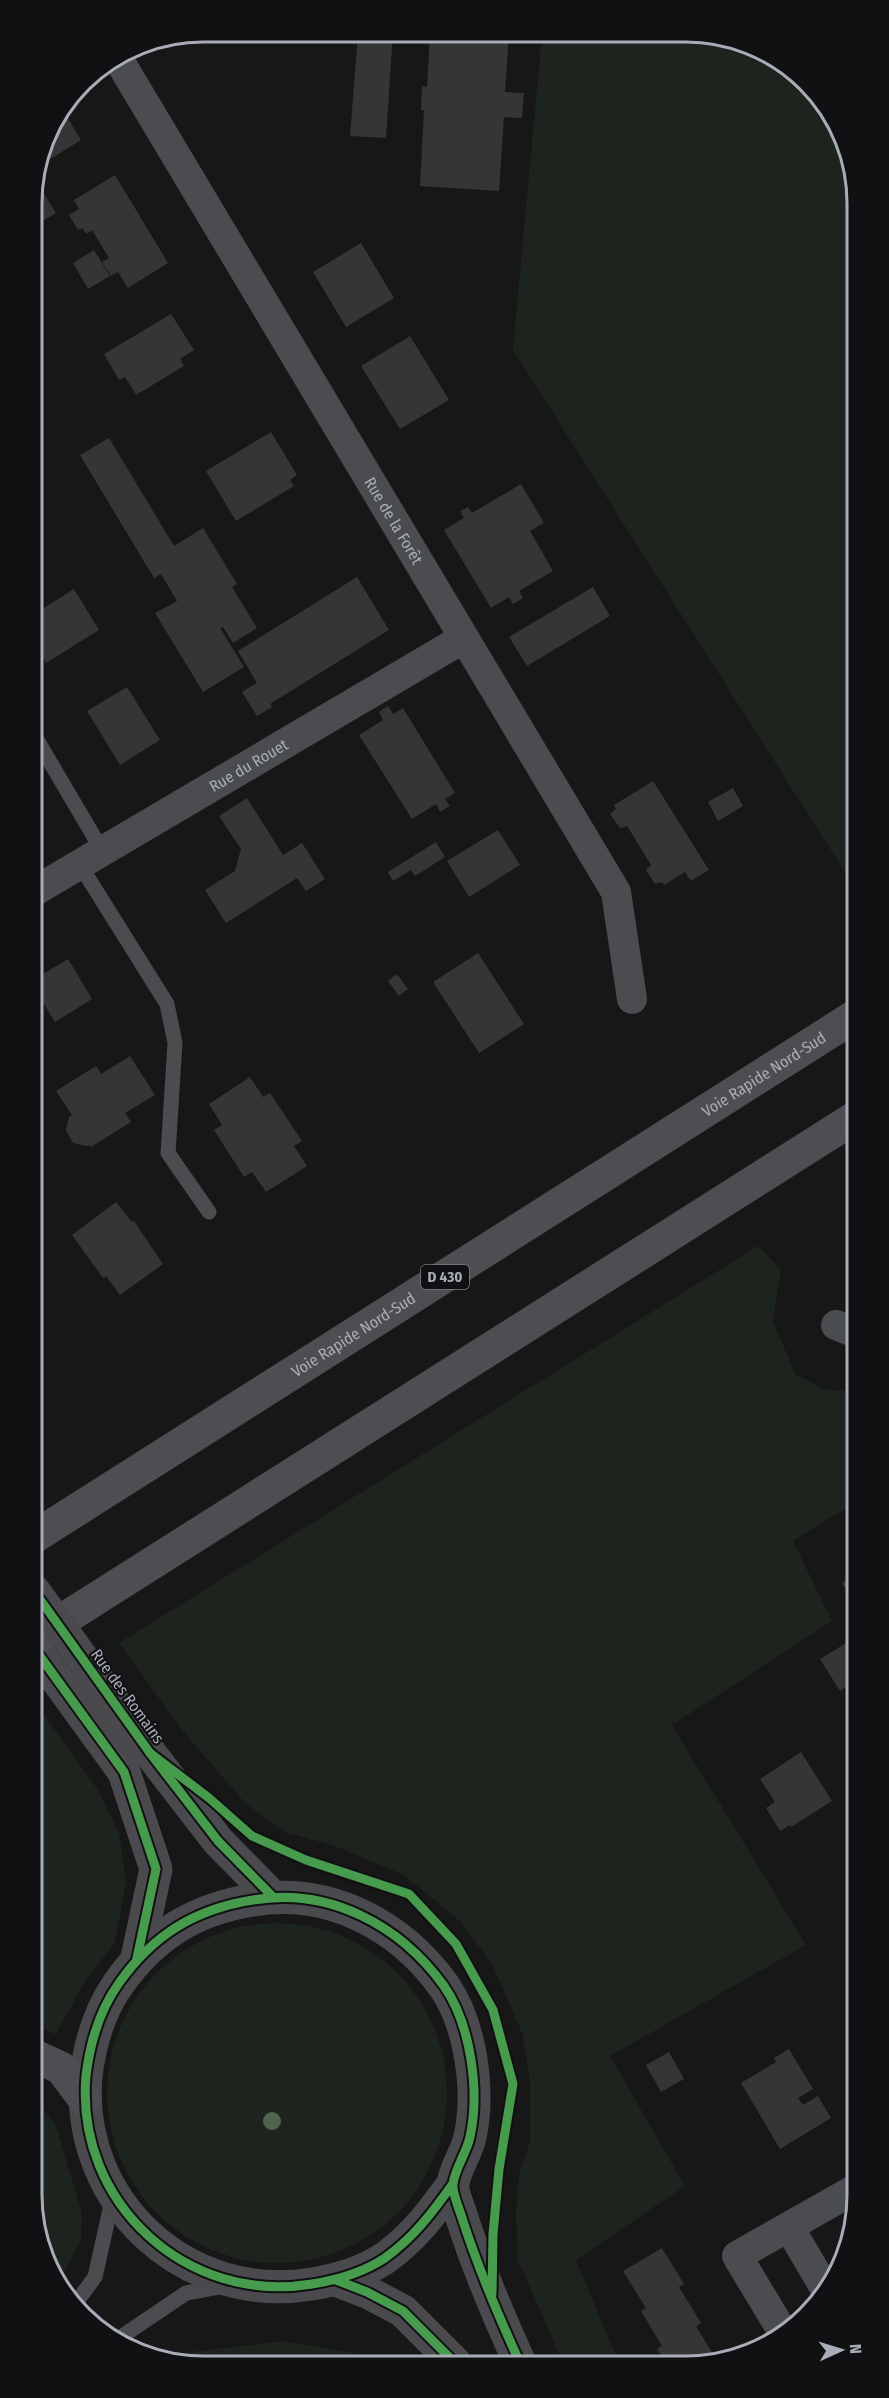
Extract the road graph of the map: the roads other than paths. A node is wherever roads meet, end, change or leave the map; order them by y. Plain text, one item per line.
1 (121, 64) edge
2 (464, 638) junction
3 (42, 753) edge
4 (91, 859) junction
5 (42, 887) edge
6 (632, 999) dead end
7 (847, 1021) edge
8 (847, 1123) edge
9 (209, 1212) dead end
10 (42, 1532) edge
11 (42, 1602) edge
12 (42, 1633) edge
13 (42, 1659) edge
14 (273, 1897) junction
15 (137, 1958) junction
16 (42, 2059) edge
17 (84, 2099) junction
18 (452, 2185) junction
19 (847, 2194) edge
20 (113, 2196) junction
21 (789, 2227) junction
22 (336, 2280) junction
23 (821, 2282) edge
24 (235, 2283) junction
25 (79, 2298) edge
26 (779, 2326) edge
27 (125, 2335) edge
28 (448, 2356) edge
29 (517, 2356) edge

1 - 2 street, Rue de la Forêt
2 - 4 street, Rue du Rouet
2 - 6 street, Rue de la Forêt
3 - 4 lane
4 - 5 street, Rue du Rouet
4 - 9 lane
7 - 10 highway, Voie Rapide Nord-Sud / D 430
8 - 12 highway
11 - 14 main road, Rue des Romains, bridge
13 - 15 main road
14 - 15 main road
14 - 18 main road
15 - 17 main road
16 - 17 highway
17 - 20 main road
18 - 22 main road
18 - 29 main road
19 - 21 street
20 - 24 main road
20 - 25 lane
21 - 23 street
21 - 26 street
22 - 24 main road
22 - 28 main road
24 - 27 lane

